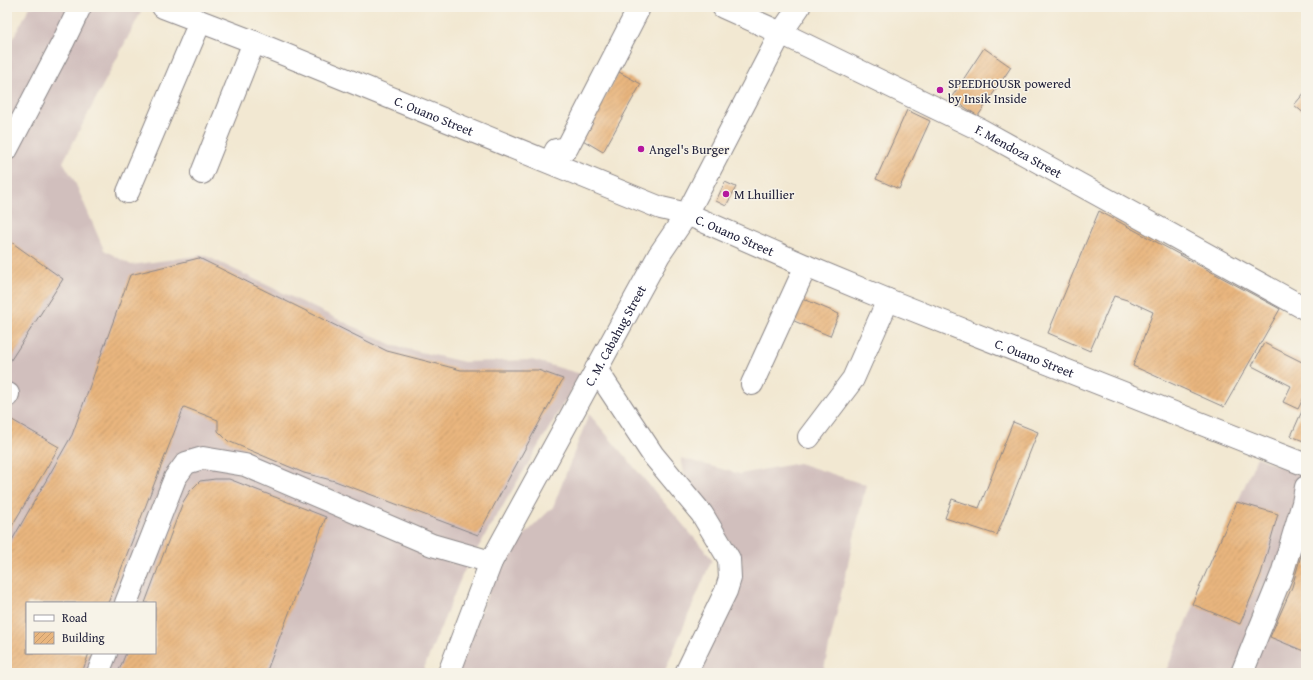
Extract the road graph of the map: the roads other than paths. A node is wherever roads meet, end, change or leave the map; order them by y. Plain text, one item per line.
1 (80, 7) edge
2 (163, 7) edge
3 (723, 7) edge
4 (799, 7) edge
5 (638, 10) dead end
6 (200, 22) junction
7 (781, 33) junction
8 (254, 42) junction
9 (7, 149) edge
10 (561, 160) junction
11 (202, 173) dead end
12 (128, 192) dead end
13 (687, 214) junction
14 (806, 266) junction
15 (888, 300) junction
16 (1306, 309) edge
17 (596, 369) junction
18 (752, 384) dead end
19 (809, 437) dead end
20 (1306, 465) edge
21 (1306, 487) edge
22 (491, 562) junction
23 (126, 602) edge
24 (106, 654) edge
25 (98, 673) edge
26 (449, 673) edge
27 (686, 673) edge
28 (1242, 673) edge

1 - 9 street
2 - 6 street, C. Ouano Street
3 - 7 street, F. Mendoza Street
4 - 7 street, C. M. Cabahug Street
5 - 10 street
6 - 8 street, C. Ouano Street
6 - 12 street
7 - 13 street, C. M. Cabahug Street
7 - 16 street, F. Mendoza Street
8 - 10 street, C. Ouano Street
8 - 11 street
10 - 13 street, C. Ouano Street
13 - 14 street, C. Ouano Street
13 - 17 street, C. M. Cabahug Street
14 - 15 street, C. Ouano Street
14 - 18 street
15 - 19 street
15 - 20 street, C. Ouano Street
17 - 22 street, C. M. Cabahug Street
17 - 27 street
21 - 28 street
22 - 23 street
22 - 26 street, C. M. Cabahug Street
24 - 25 street

